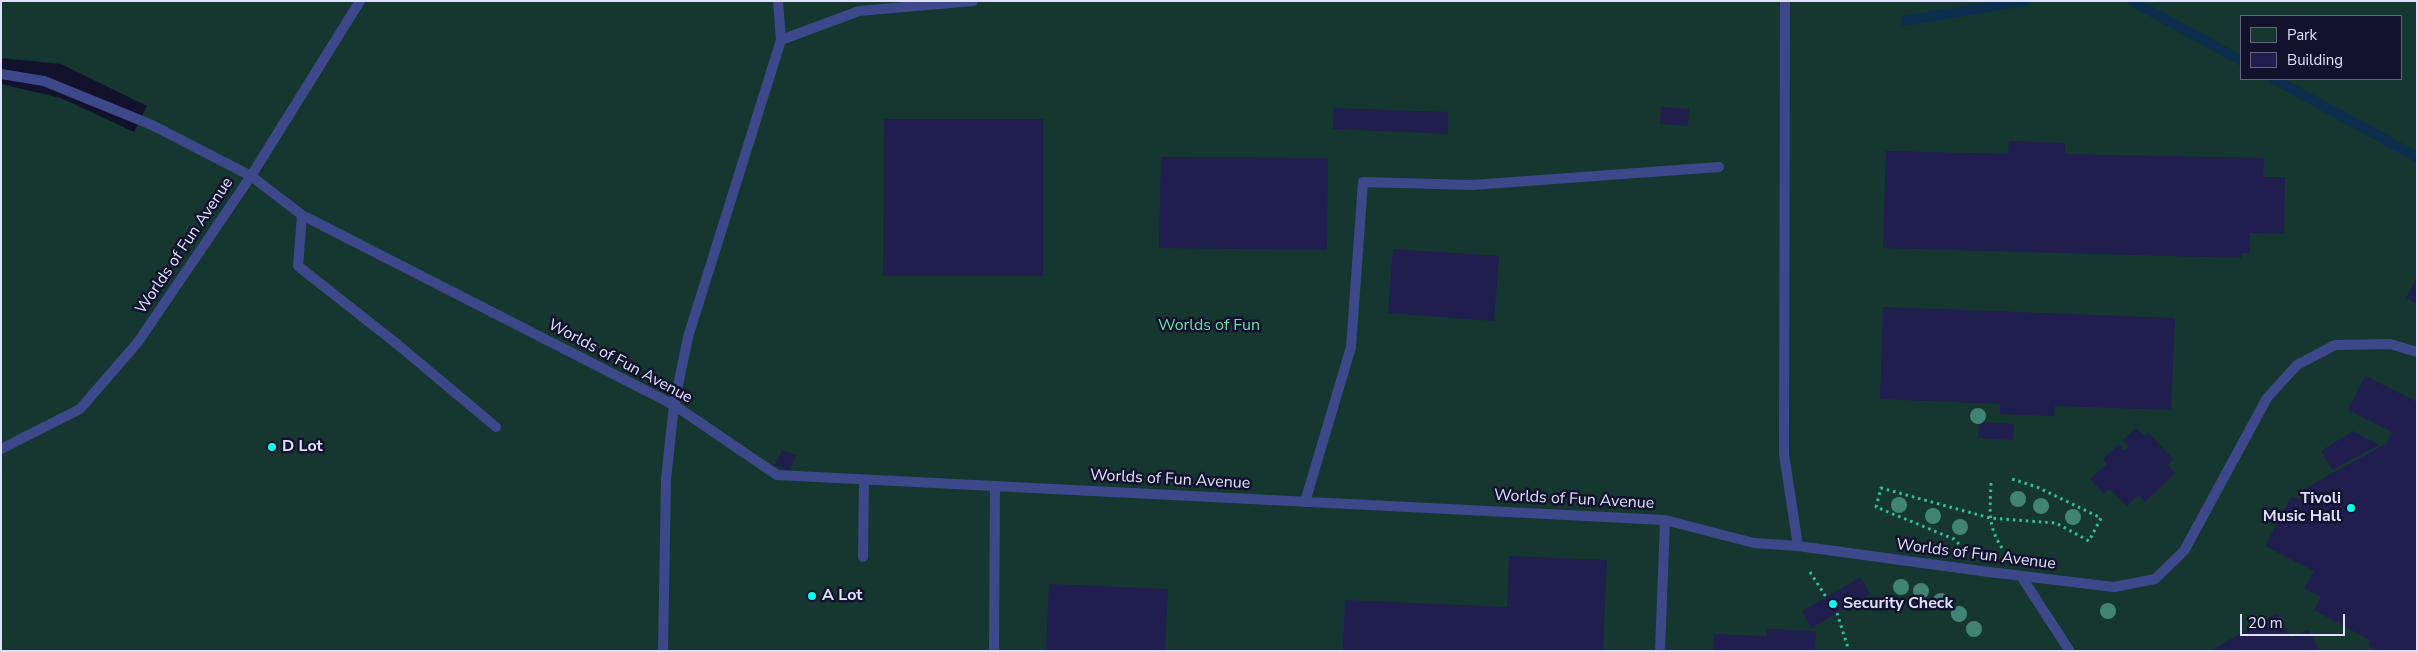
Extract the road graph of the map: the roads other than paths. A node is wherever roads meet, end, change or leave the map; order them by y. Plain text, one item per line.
1 (360, 1) edge
2 (778, 1) edge
3 (973, 1) edge
4 (1785, 1) edge
5 (781, 40) junction
6 (1, 74) edge
7 (1719, 167) dead end
8 (251, 176) junction
9 (302, 215) junction
10 (2417, 352) edge
11 (674, 405) junction
12 (496, 427) dead end
13 (1, 449) edge
14 (864, 480) junction
15 (995, 486) junction
16 (1305, 502) junction
17 (1665, 520) junction
18 (1798, 546) junction
19 (863, 557) dead end
20 (2021, 576) junction
21 (2069, 650) edge
22 (663, 651) edge
23 (994, 651) edge
24 (1660, 651) edge

1 - 8 street
2 - 5 street
3 - 5 street
4 - 18 street
5 - 11 street
6 - 8 street
7 - 16 street
8 - 9 street, Worlds of Fun Avenue
8 - 13 street, Worlds of Fun Avenue
9 - 11 street, Worlds of Fun Avenue
9 - 12 street
10 - 20 street, Worlds of Fun Avenue
11 - 14 street, Worlds of Fun Avenue
11 - 22 street
14 - 15 street, Worlds of Fun Avenue
14 - 19 street
15 - 16 street, Worlds of Fun Avenue
15 - 23 street
16 - 17 street, Worlds of Fun Avenue
17 - 18 street, Worlds of Fun Avenue
17 - 24 street
18 - 20 street, Worlds of Fun Avenue
20 - 21 street

